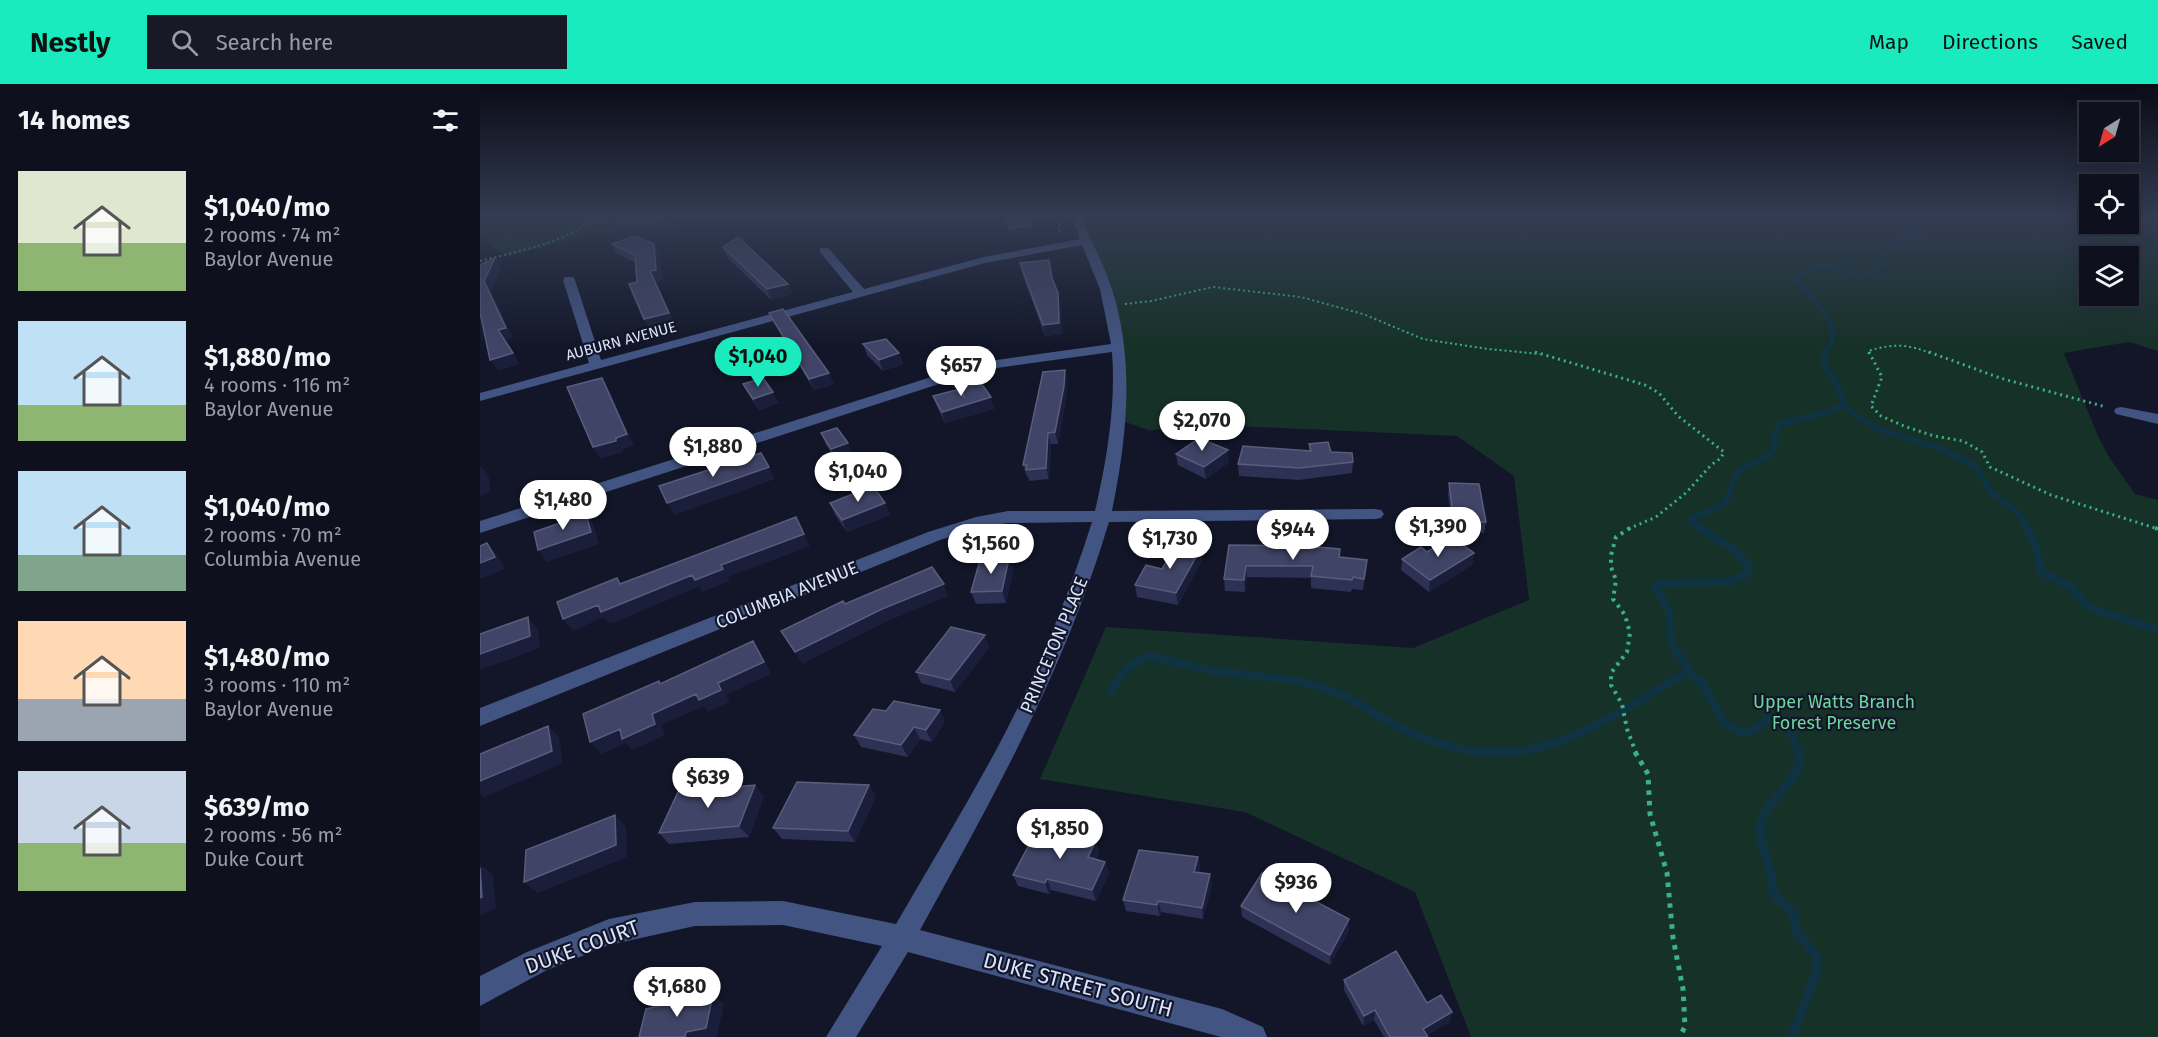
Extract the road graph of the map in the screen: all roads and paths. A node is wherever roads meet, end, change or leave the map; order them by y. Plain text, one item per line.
1 (832, 259) edge
2 (987, 259) edge
3 (1094, 259) edge
4 (569, 280) dead end
5 (861, 293) junction
6 (1119, 304) dead end
7 (1118, 348) junction
8 (596, 365) junction
9 (480, 397) edge
10 (2121, 411) joint
11 (2158, 419) edge
12 (1102, 514) junction
13 (1376, 514) dead end
14 (480, 527) edge
15 (2158, 529) edge
16 (480, 717) edge
17 (902, 938) junction
18 (480, 992) edge
19 (840, 1037) edge
20 (1253, 1037) edge
21 (1679, 1037) edge

1 - 5 street
2 - 5 street, AUBURN AVENUE
3 - 7 street, PRINCETON PLACE
4 - 8 street
5 - 8 street, AUBURN AVENUE
6 - 21 path
7 - 12 street, PRINCETON PLACE
7 - 14 street
8 - 9 street, AUBURN AVENUE
10 - 11 street
10 - 15 path
12 - 13 street, COLUMBIA AVENUE
12 - 16 street, COLUMBIA AVENUE
12 - 17 street, PRINCETON PLACE
17 - 18 street, DUKE COURT
17 - 19 street, PRINCETON PLACE
17 - 20 street, DUKE STREET SOUTH

